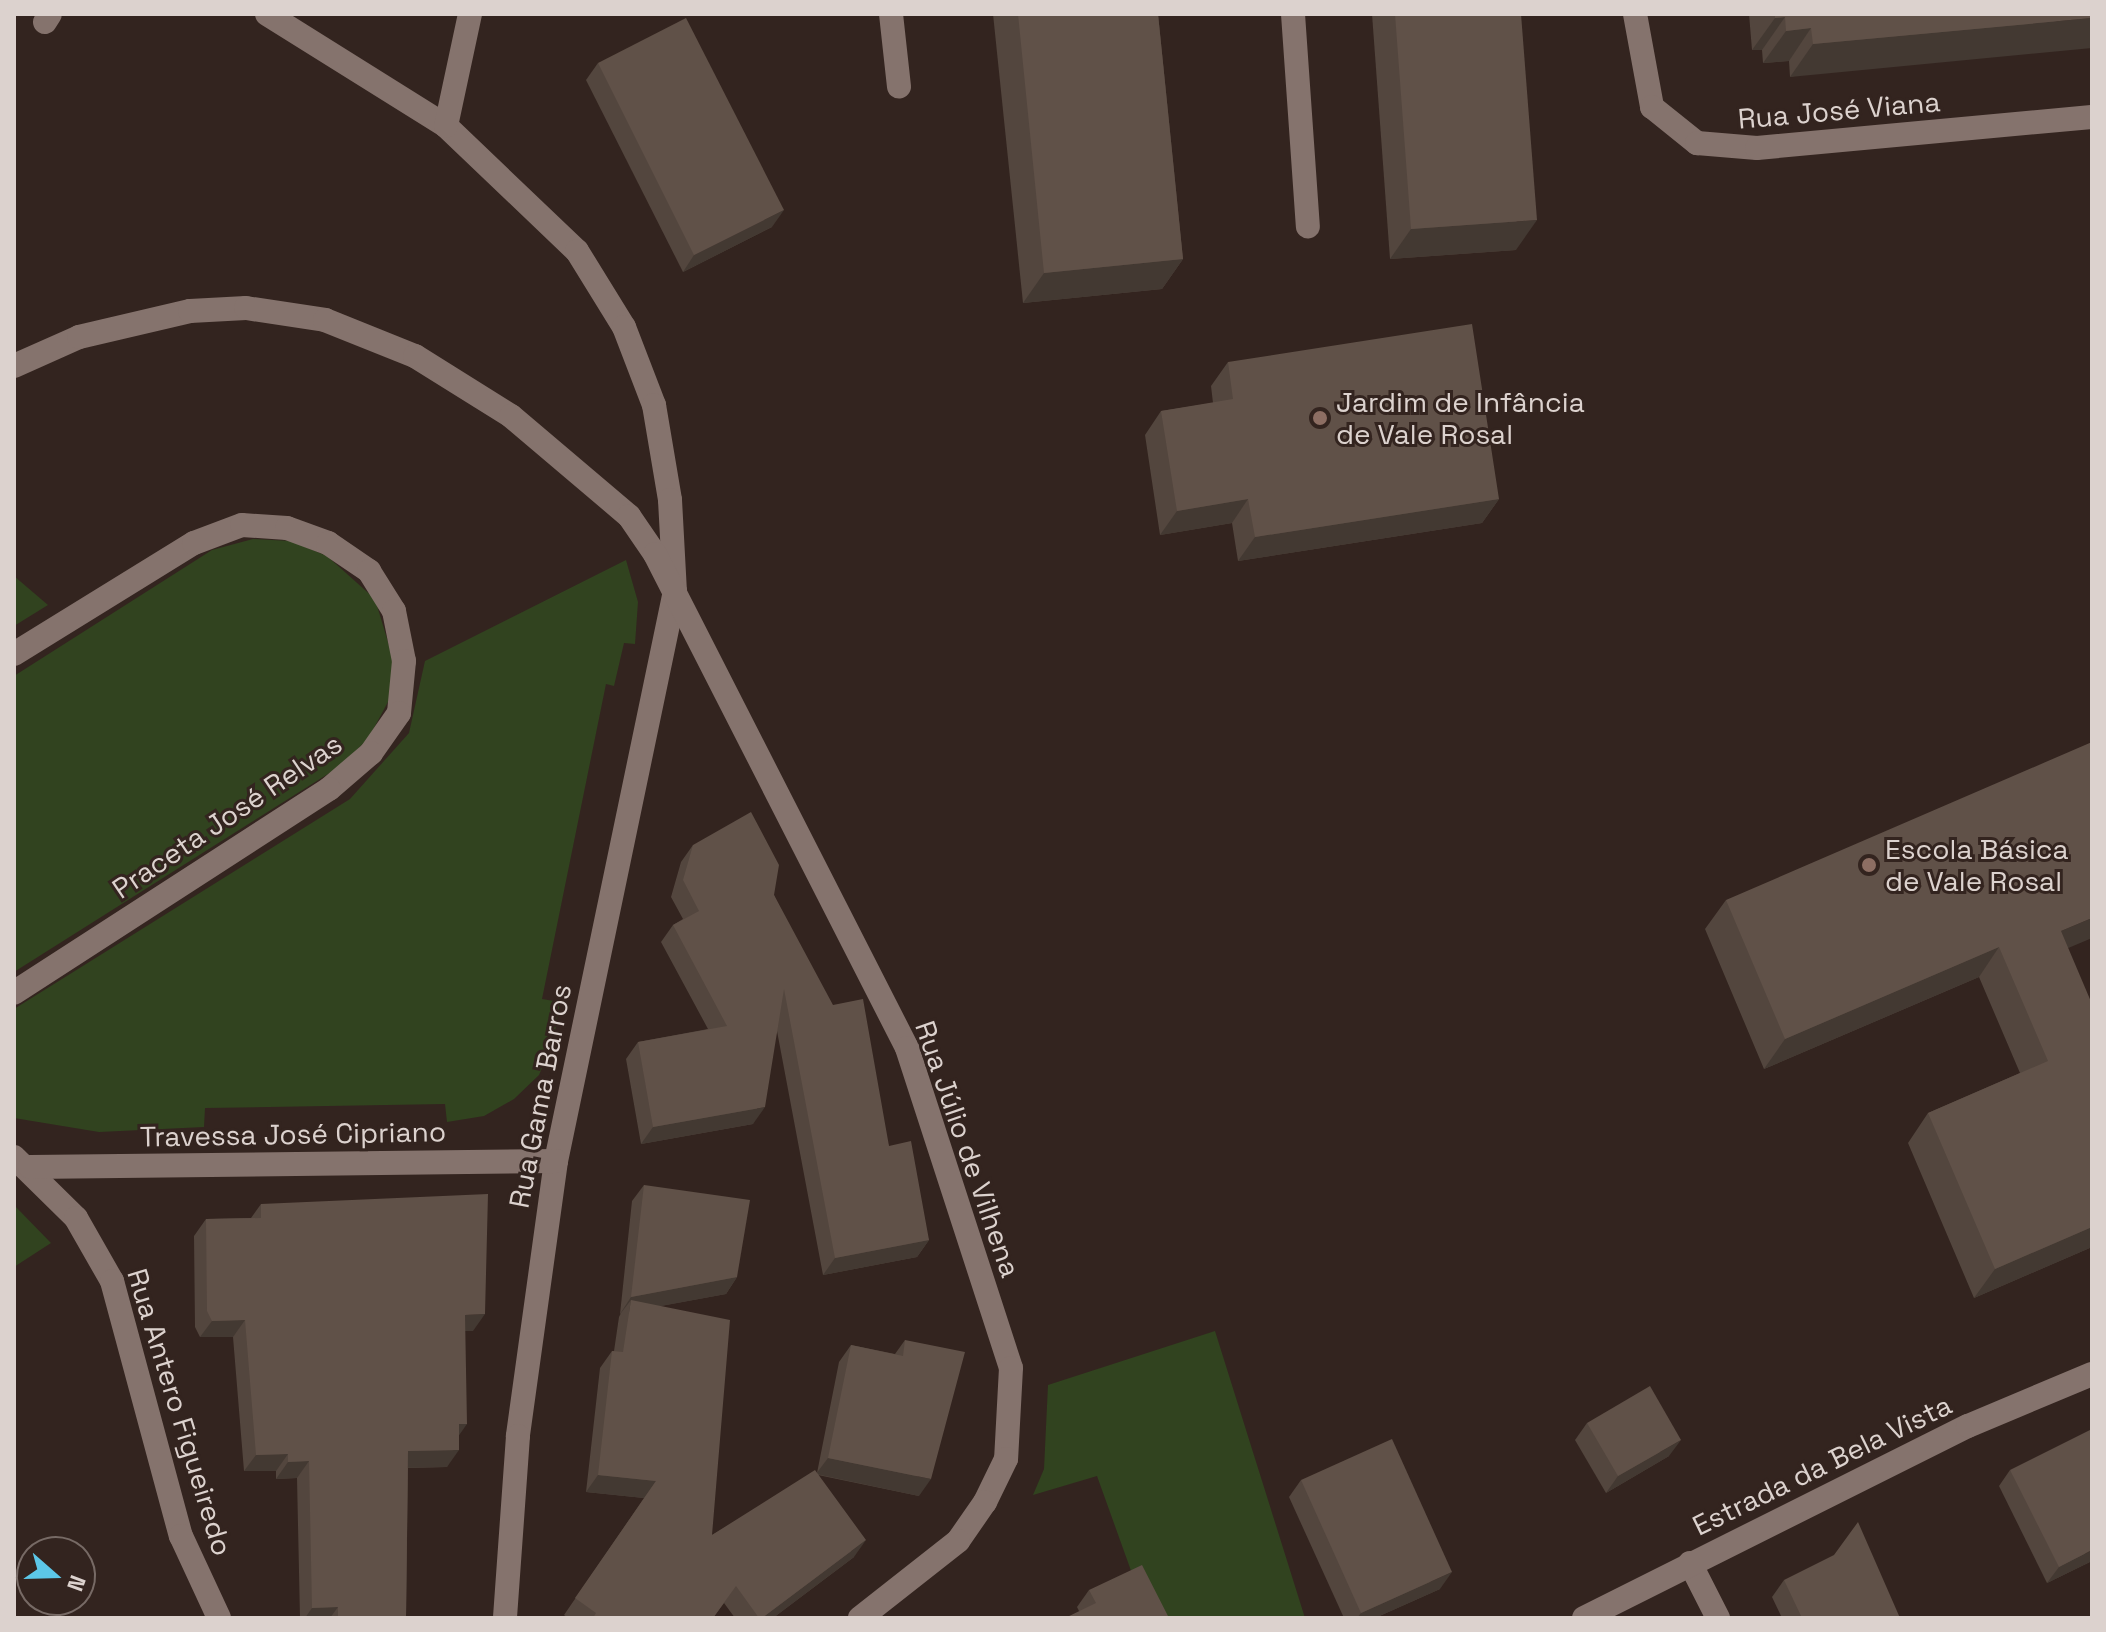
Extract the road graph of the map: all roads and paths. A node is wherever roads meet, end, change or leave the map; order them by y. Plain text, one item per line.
1 (267, 14) edge
2 (470, 14) edge
3 (891, 14) edge
4 (1293, 14) edge
5 (1635, 14) edge
6 (899, 87) dead end
7 (2092, 117) edge
8 (446, 126) junction
9 (1308, 226) dead end
10 (14, 366) edge
11 (675, 591) junction
12 (14, 654) edge
13 (14, 993) edge
14 (556, 1161) junction
15 (22, 1162) edge
16 (2092, 1374) edge
17 (1690, 1563) junction
18 (219, 1618) edge
19 (505, 1618) edge
20 (860, 1618) edge
21 (1584, 1618) edge
22 (1718, 1618) edge

1 - 8 street, Rua Gama Barros
2 - 8 street
3 - 6 street
4 - 9 street
5 - 7 street, Rua José Viana
8 - 11 street, Rua Gama Barros
10 - 11 street
11 - 14 street, Rua Gama Barros
11 - 20 street, Rua Júlio de Vilhena
12 - 13 street, Praceta José Relvas
14 - 15 street, Travessa José Cipriano
14 - 19 street, Rua Gama Barros
15 - 18 street, Rua Antero Figueiredo
16 - 17 street, Estrada da Bela Vista
17 - 21 street, Estrada da Bela Vista
17 - 22 street

